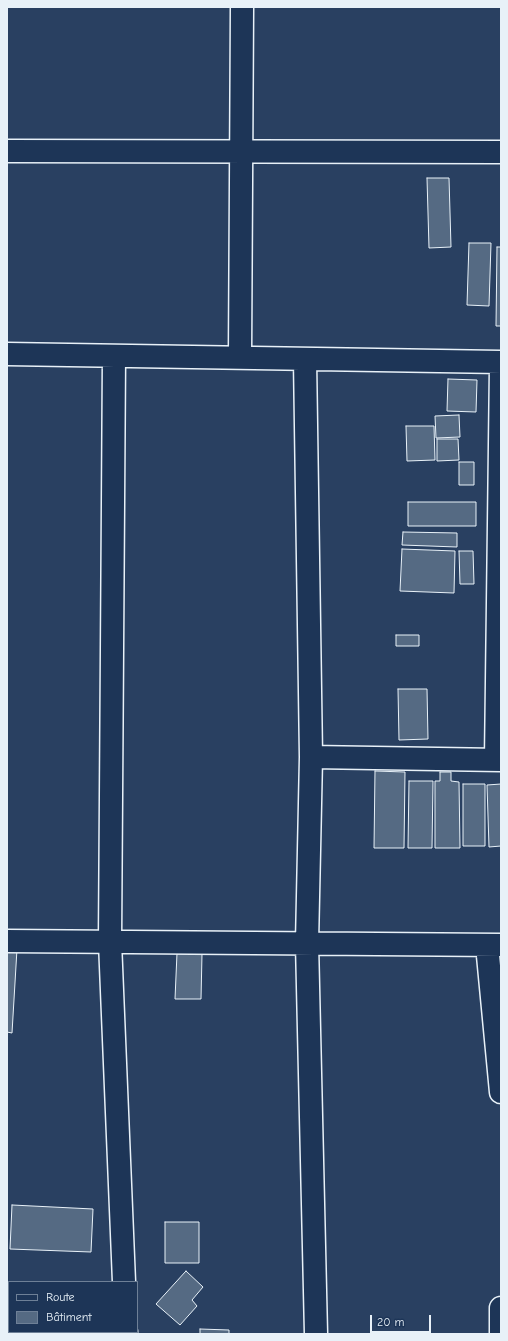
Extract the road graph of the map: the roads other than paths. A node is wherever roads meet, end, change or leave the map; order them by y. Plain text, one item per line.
1 (242, 7) edge
2 (7, 151) edge
3 (242, 151) junction
4 (501, 152) edge
5 (7, 354) edge
6 (114, 356) junction
7 (240, 357) junction
8 (305, 359) junction
9 (501, 362) edge
10 (501, 366) edge
11 (311, 757) junction
12 (498, 760) edge
13 (7, 941) edge
14 (110, 942) junction
15 (307, 943) junction
16 (494, 945) edge
17 (501, 1092) edge
18 (124, 1281) edge
19 (501, 1308) edge
20 (501, 1321) edge
21 (316, 1334) edge
22 (501, 1334) edge

1 - 3 street
2 - 3 street
3 - 4 street
3 - 7 street
5 - 6 street
6 - 7 street
6 - 14 street
7 - 8 street
8 - 9 street
8 - 11 street
10 - 12 street
11 - 12 street
11 - 15 street
13 - 14 street
14 - 15 street
14 - 18 street
15 - 16 street
15 - 21 street
16 - 17 street
19 - 20 street
20 - 22 street

